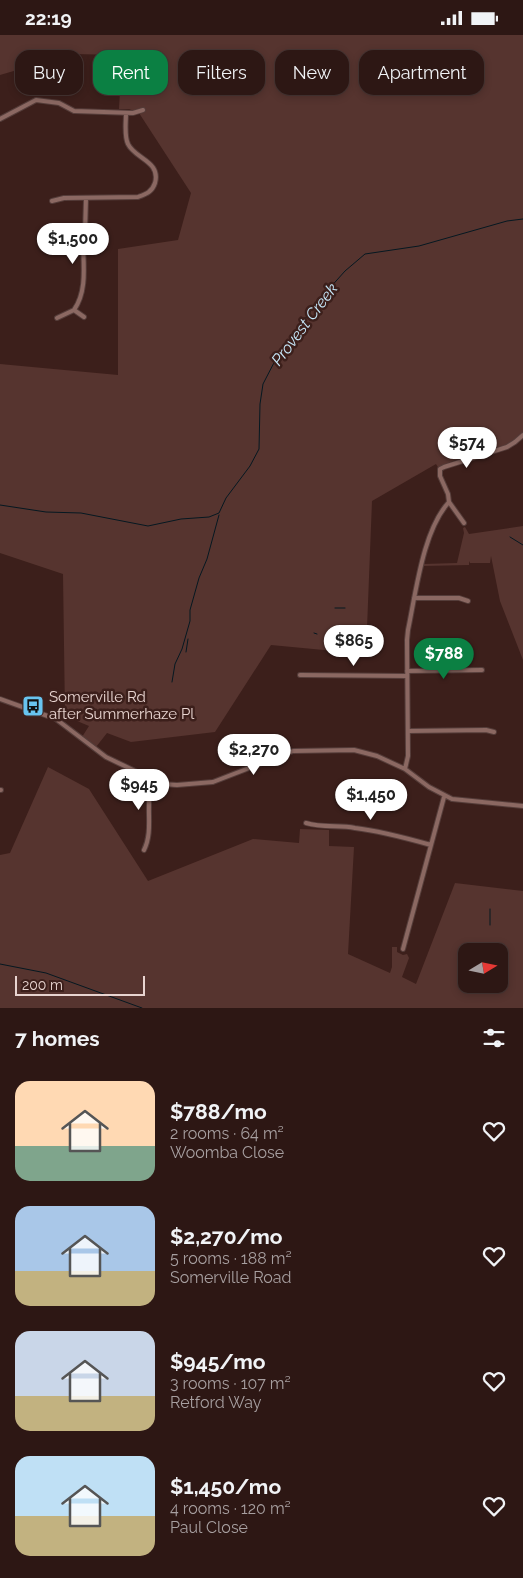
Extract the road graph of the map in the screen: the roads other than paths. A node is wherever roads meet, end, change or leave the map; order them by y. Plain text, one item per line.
1 (143, 110) dead end
2 (126, 113) junction
3 (0, 119) edge
4 (86, 198) junction
5 (52, 201) dead end
6 (58, 240) dead end
7 (83, 241) junction
8 (74, 309) junction
9 (84, 317) dead end
10 (57, 318) dead end
11 (523, 435) edge
12 (449, 502) junction
13 (464, 523) dead end
14 (414, 598) junction
15 (468, 601) dead end
16 (482, 670) dead end
17 (407, 671) junction
18 (300, 675) dead end
19 (407, 676) junction
20 (0, 699) edge
21 (408, 731) junction
22 (494, 732) dead end
23 (405, 769) junction
24 (154, 781) junction
25 (444, 797) junction
26 (523, 806) edge
27 (306, 823) dead end
28 (431, 845) junction
29 (144, 850) dead end
30 (403, 949) dead end

1 - 2 street
2 - 3 street
2 - 4 street
4 - 5 street
4 - 7 street
6 - 7 street
7 - 8 street
8 - 9 street
8 - 10 street
11 - 12 street
12 - 13 street
12 - 14 street
14 - 15 street
14 - 17 street
16 - 17 street
17 - 19 street
18 - 19 street
19 - 21 street
20 - 24 street
21 - 22 street
21 - 23 street
23 - 24 street
23 - 25 street
24 - 29 street
25 - 26 street
25 - 28 street
27 - 28 street
28 - 30 street

